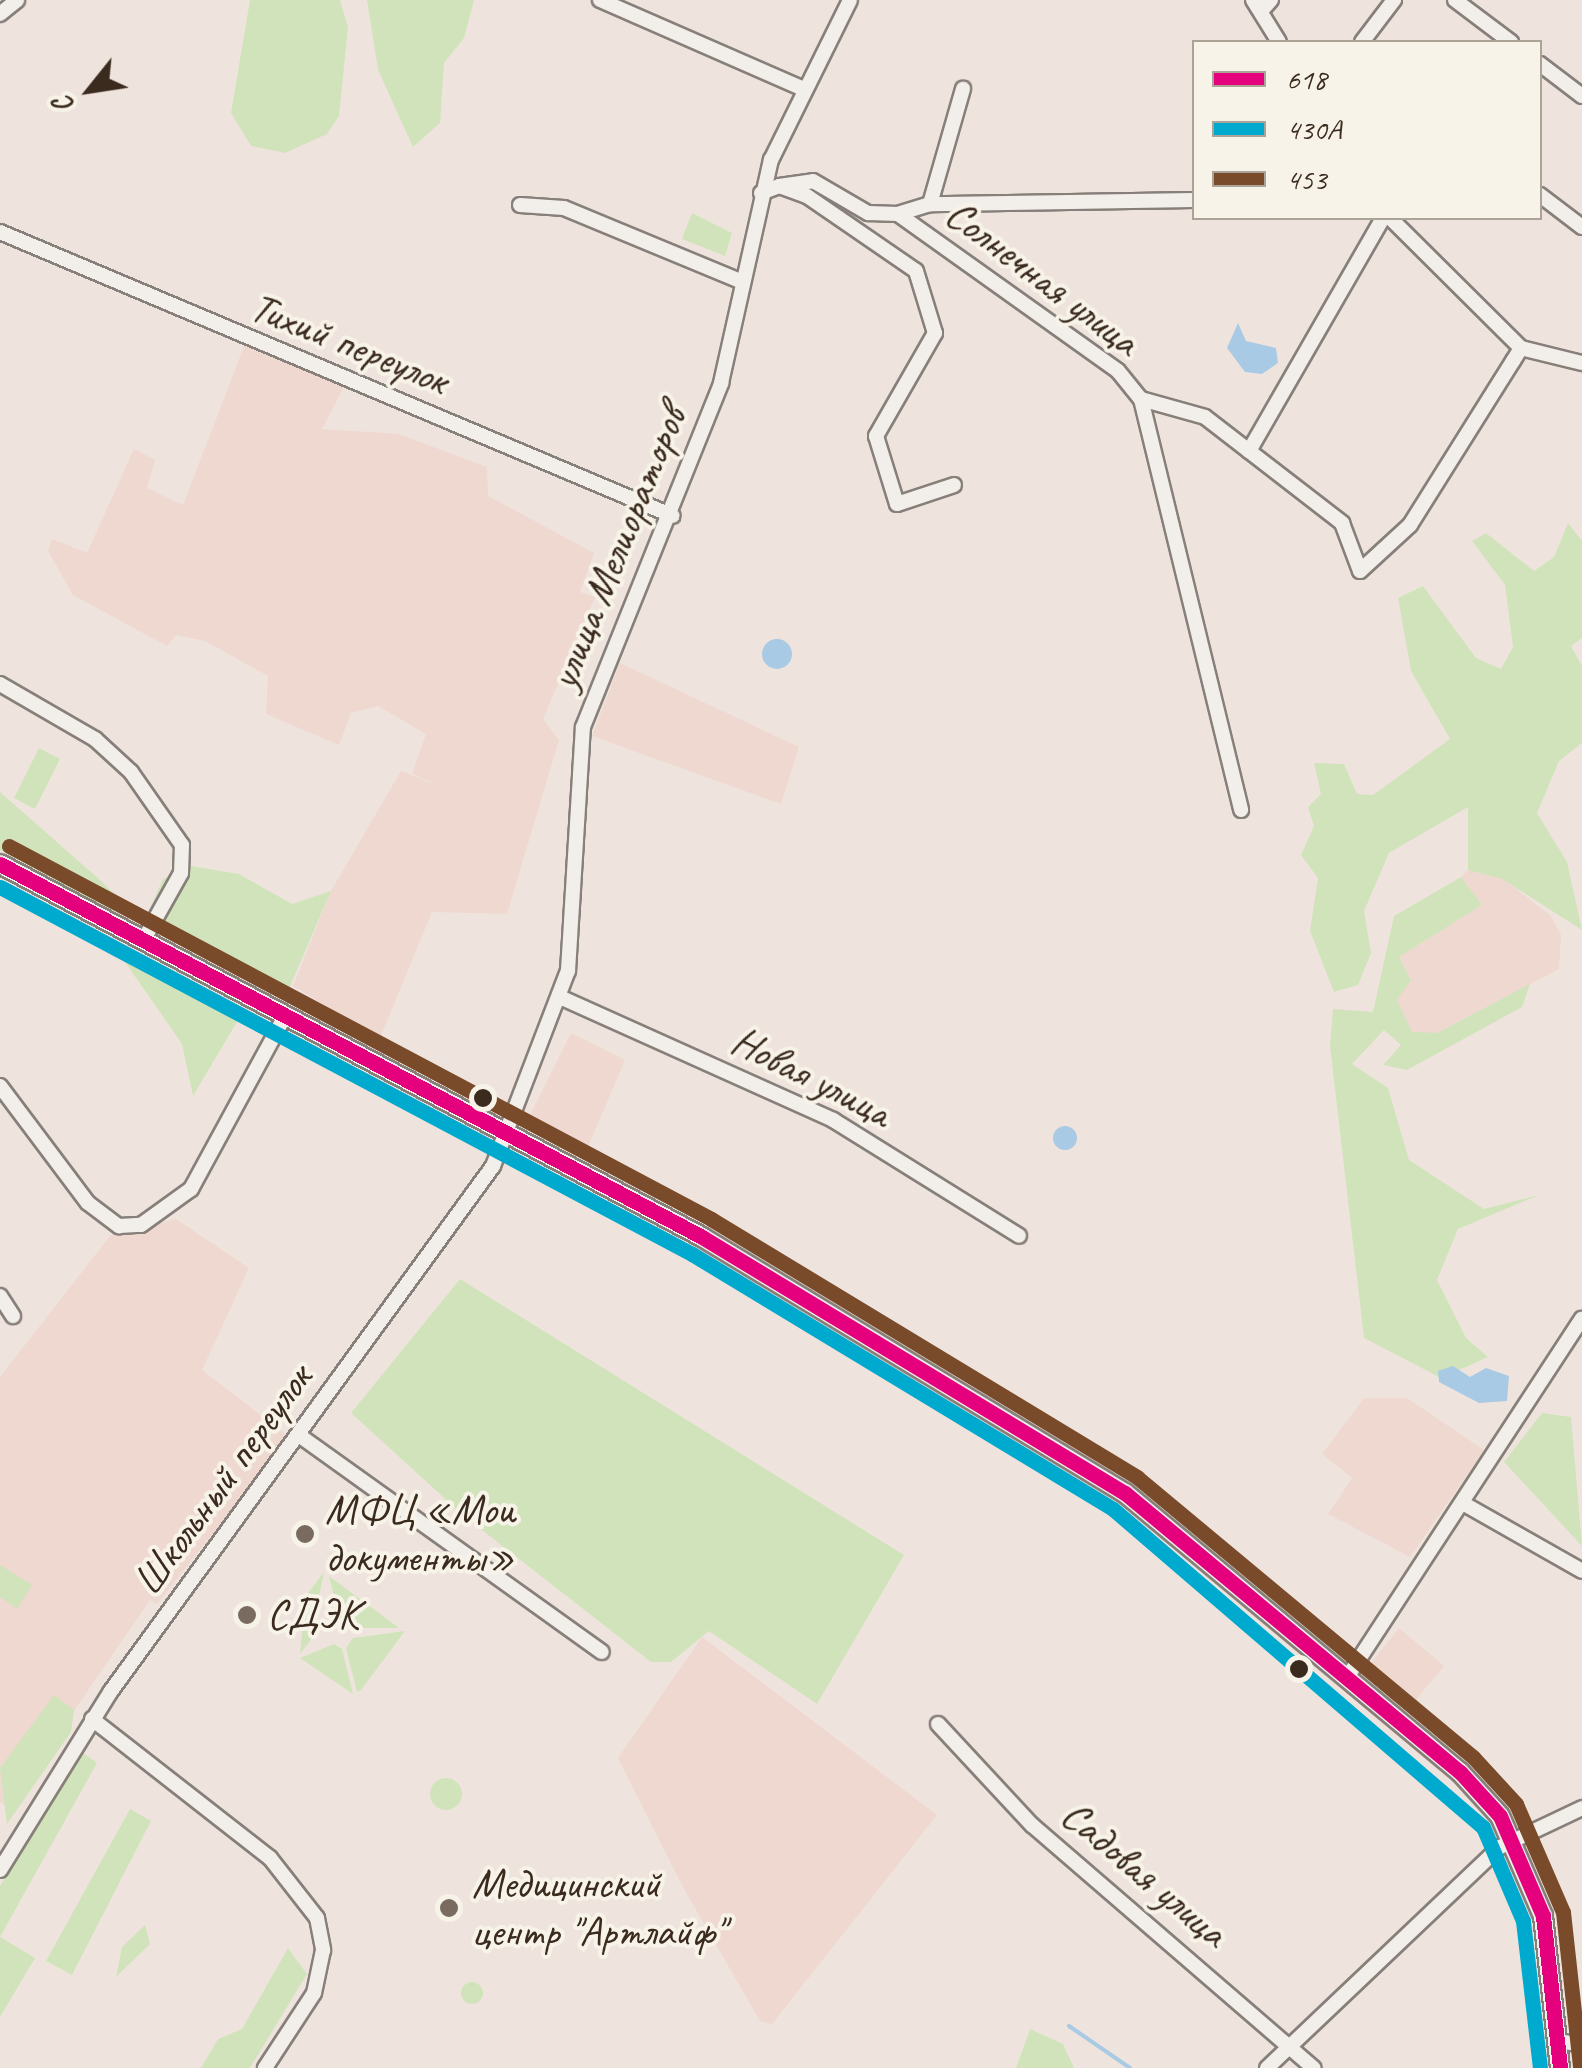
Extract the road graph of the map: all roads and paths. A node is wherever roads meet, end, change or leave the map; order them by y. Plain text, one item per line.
1 (17, 0) edge
2 (600, 0) edge
3 (850, 0) edge
4 (1394, 0) edge
5 (1455, 0) edge
6 (1262, 4) edge
7 (0, 14) edge
8 (1277, 40) edge
9 (1364, 40) edge
10 (1508, 40) edge
11 (1542, 66) edge
12 (801, 88) junction
13 (963, 90) dead end
14 (1582, 96) edge
15 (779, 186) junction
16 (761, 193) junction
17 (1542, 197) edge
18 (1192, 200) edge
19 (930, 204) junction
20 (520, 205) dead end
21 (898, 214) junction
22 (1386, 220) edge
23 (1389, 220) edge
24 (1582, 227) edge
25 (0, 232) edge
26 (743, 282) junction
27 (1521, 348) junction
28 (1582, 363) edge
29 (1140, 399) junction
30 (1249, 451) junction
31 (954, 485) dead end
32 (673, 516) junction
33 (0, 684) edge
34 (1241, 810) dead end
35 (0, 864) edge
36 (144, 941) junction
37 (562, 998) junction
38 (284, 1018) junction
39 (0, 1086) edge
40 (507, 1134) junction
41 (1019, 1236) dead end
42 (0, 1296) edge
43 (13, 1316) dead end
44 (1582, 1319) edge
45 (300, 1436) junction
46 (1466, 1504) junction
47 (1582, 1571) edge
48 (602, 1652) dead end
49 (1348, 1676) junction
50 (92, 1719) junction
51 (938, 1724) dead end
52 (1582, 1808) edge
53 (1514, 1842) junction
54 (0, 1870) edge
55 (1558, 2040) junction
56 (1289, 2044) junction
57 (1582, 2044) edge
58 (265, 2068) edge
59 (1267, 2068) edge
60 (1314, 2068) edge
61 (1560, 2068) edge

1 - 7 street
2 - 12 street
3 - 12 street, улица Мелиораторов
4 - 9 street
5 - 10 street
6 - 8 street
11 - 14 street
12 - 16 street, улица Мелиораторов
13 - 19 street
15 - 16 street
15 - 21 street
15 - 31 street
16 - 26 street, улица Мелиораторов
17 - 24 street
18 - 19 street, Солнечная улица
19 - 21 street, Солнечная улица
20 - 26 street
21 - 29 street, Солнечная улица
22 - 30 street
23 - 27 street
25 - 32 street, Тихий переулок
26 - 32 street, улица Мелиораторов
27 - 28 street
27 - 30 street
29 - 30 street
29 - 34 street
32 - 37 street, улица Мелиораторов
33 - 36 street
35 - 36 main road
36 - 38 main road
37 - 40 street, улица Мелиораторов
37 - 41 street, Новая улица
38 - 39 street
38 - 40 main road
40 - 45 street, Школьный переулок
40 - 49 main road
42 - 43 street
44 - 46 street
45 - 48 street
45 - 50 street, Школьный переулок
46 - 47 street
46 - 49 street
49 - 53 main road
50 - 54 street, Школьный переулок
50 - 58 street
51 - 56 street, Садовая улица
52 - 53 street
53 - 55 main road
53 - 56 street
55 - 57 street
55 - 61 main road
56 - 59 street
56 - 60 street, Садовая улица

